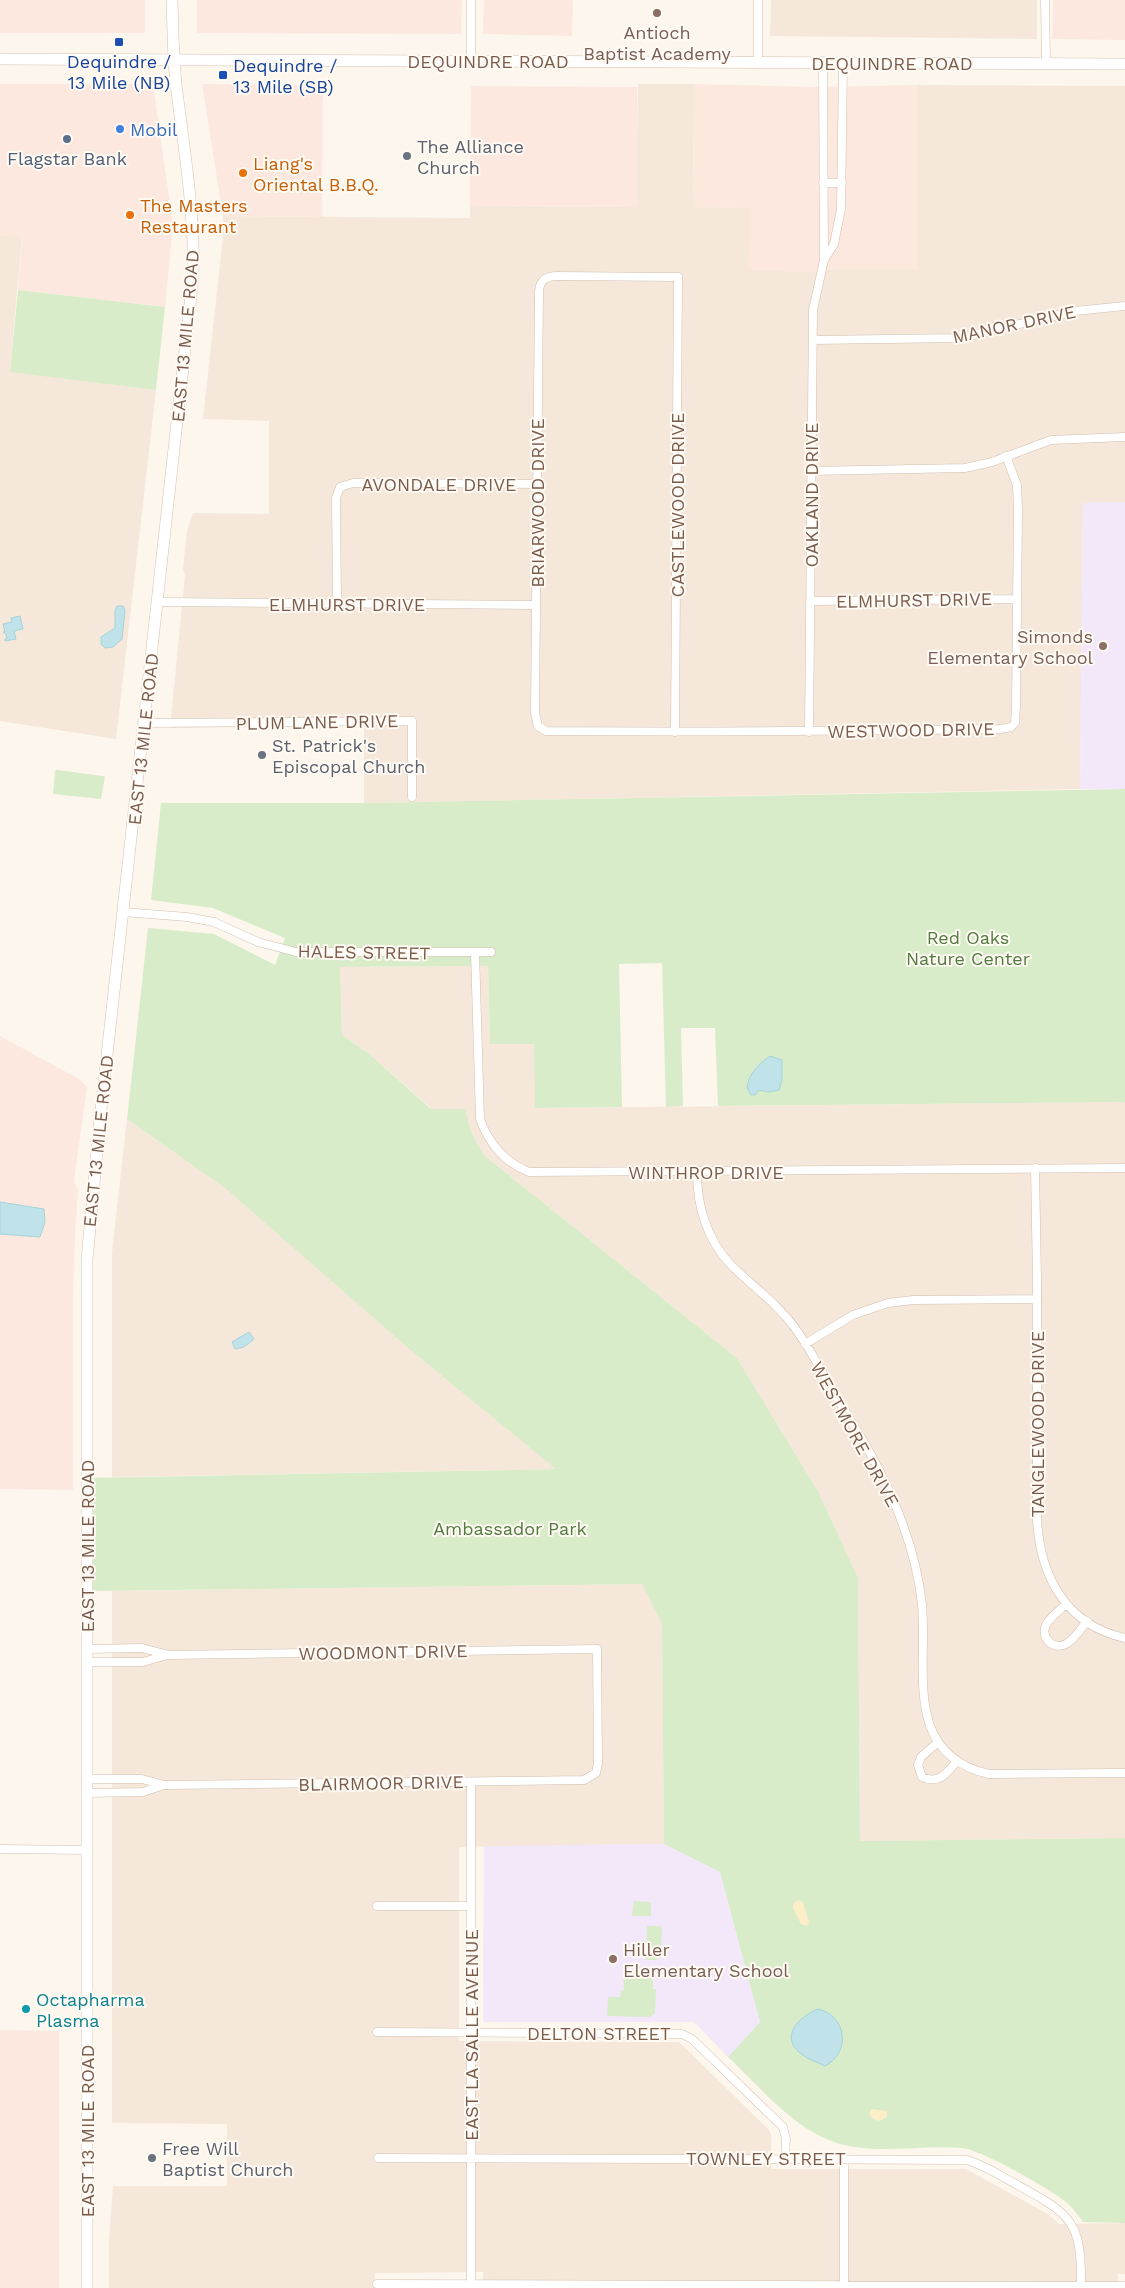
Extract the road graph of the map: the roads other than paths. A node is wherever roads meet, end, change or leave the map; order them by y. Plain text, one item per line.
1 (172, 0) edge
2 (471, 0) edge
3 (758, 0) edge
4 (1045, 0) edge
5 (0, 59) edge
6 (174, 60) junction
7 (471, 60) junction
8 (758, 62) junction
9 (823, 62) junction
10 (843, 63) junction
11 (1046, 64) junction
12 (1125, 64) edge
13 (823, 183) junction
14 (842, 183) junction
15 (824, 260) junction
16 (543, 280) joint
17 (1125, 306) edge
18 (813, 340) junction
19 (1125, 437) edge
20 (1006, 456) junction
21 (812, 471) junction
22 (537, 484) junction
23 (1017, 599) junction
24 (810, 601) junction
25 (158, 602) junction
26 (337, 604) junction
27 (536, 605) junction
28 (145, 723) junction
29 (538, 726) joint
30 (675, 732) junction
31 (810, 732) junction
32 (412, 797) dead end
33 (123, 912) junction
34 (474, 952) junction
35 (491, 952) dead end
36 (1034, 1168) junction
37 (1125, 1168) edge
38 (697, 1172) junction
39 (1037, 1299) junction
40 (805, 1344) junction
41 (1066, 1604) junction
42 (1087, 1621) junction
43 (1125, 1638) edge
44 (87, 1649) junction
45 (169, 1655) junction
46 (87, 1662) junction
47 (938, 1743) junction
48 (957, 1761) junction
49 (596, 1773) joint
50 (1125, 1773) edge
51 (87, 1779) junction
52 (471, 1782) junction
53 (164, 1785) junction
54 (87, 1793) junction
55 (0, 1849) edge
56 (87, 1850) junction
57 (377, 1906) dead end
58 (471, 1906) junction
59 (377, 2032) dead end
60 (471, 2032) junction
61 (378, 2158) dead end
62 (471, 2158) junction
63 (785, 2159) junction
64 (844, 2159) junction
65 (377, 2284) dead end
66 (471, 2286) edge
67 (844, 2286) edge
68 (1081, 2286) junction
69 (1125, 2286) edge
70 (87, 2288) edge

1 - 6 main road, EAST 13 MILE ROAD
2 - 7 street
3 - 8 street
4 - 11 street
5 - 6 main road, DEQUINDRE ROAD
6 - 7 main road, DEQUINDRE ROAD
6 - 25 main road, EAST 13 MILE ROAD
7 - 8 main road, DEQUINDRE ROAD
8 - 9 main road, DEQUINDRE ROAD
9 - 10 main road, DEQUINDRE ROAD
9 - 13 street, OAKLAND DRIVE
10 - 11 main road, DEQUINDRE ROAD
10 - 14 street, OAKLAND DRIVE
11 - 12 main road, DEQUINDRE ROAD
13 - 14 street
13 - 15 street, OAKLAND DRIVE
14 - 15 street, OAKLAND DRIVE
15 - 18 street, OAKLAND DRIVE
16 - 22 street, BRIARWOOD DRIVE
16 - 30 street, CASTLEWOOD DRIVE
17 - 18 street, MANOR DRIVE
18 - 21 street, OAKLAND DRIVE
19 - 20 street
20 - 21 street
20 - 23 street, WESTWOOD DRIVE
21 - 24 street, OAKLAND DRIVE
22 - 26 street, AVONDALE DRIVE
22 - 27 street, BRIARWOOD DRIVE
23 - 24 street, ELMHURST DRIVE
23 - 31 street, WESTWOOD DRIVE
24 - 31 street, OAKLAND DRIVE
25 - 26 street, ELMHURST DRIVE
25 - 28 main road, EAST 13 MILE ROAD
26 - 27 street, ELMHURST DRIVE
27 - 29 street, BRIARWOOD DRIVE
28 - 32 street, PLUM LANE DRIVE
28 - 33 main road, EAST 13 MILE ROAD
29 - 30 street, WESTWOOD DRIVE
30 - 31 street, WESTWOOD DRIVE
33 - 34 street, HALES STREET
33 - 44 main road, EAST 13 MILE ROAD
34 - 35 street, HALES STREET
34 - 38 street, WINTHROP DRIVE
36 - 37 street, WINTHROP DRIVE
36 - 38 street, WINTHROP DRIVE
36 - 39 street, TANGLEWOOD DRIVE
38 - 40 street, WESTMORE DRIVE
39 - 40 street
39 - 41 street, TANGLEWOOD DRIVE
40 - 47 street, WESTMORE DRIVE
41 - 42 street, TANGLEWOOD DRIVE
41 - 42 street
42 - 43 street, TANGLEWOOD DRIVE
44 - 45 street, WOODMONT DRIVE
44 - 46 main road, EAST 13 MILE ROAD
45 - 46 street, WOODMONT DRIVE
45 - 49 street, WOODMONT DRIVE
46 - 51 main road, EAST 13 MILE ROAD
47 - 48 street, WESTMORE DRIVE
47 - 48 street
48 - 50 street, WESTMORE DRIVE
49 - 52 street, BLAIRMOOR DRIVE
51 - 53 street, BLAIRMOOR DRIVE
51 - 54 main road, EAST 13 MILE ROAD
52 - 53 street, BLAIRMOOR DRIVE
52 - 58 street, EAST LA SALLE AVENUE
53 - 54 street, BLAIRMOOR DRIVE
54 - 56 main road, EAST 13 MILE ROAD
55 - 56 street
56 - 70 main road, EAST 13 MILE ROAD
57 - 58 street
58 - 60 street, EAST LA SALLE AVENUE
59 - 60 street, DELTON STREET
60 - 62 street, EAST LA SALLE AVENUE
60 - 63 street, DELTON STREET
61 - 62 street, TOWNLEY STREET
62 - 63 street, TOWNLEY STREET
62 - 66 street, EAST LA SALLE AVENUE
63 - 64 street, TOWNLEY STREET
64 - 67 street
64 - 68 street, TOWNLEY STREET
65 - 66 street
66 - 67 street
67 - 68 street
68 - 69 street

